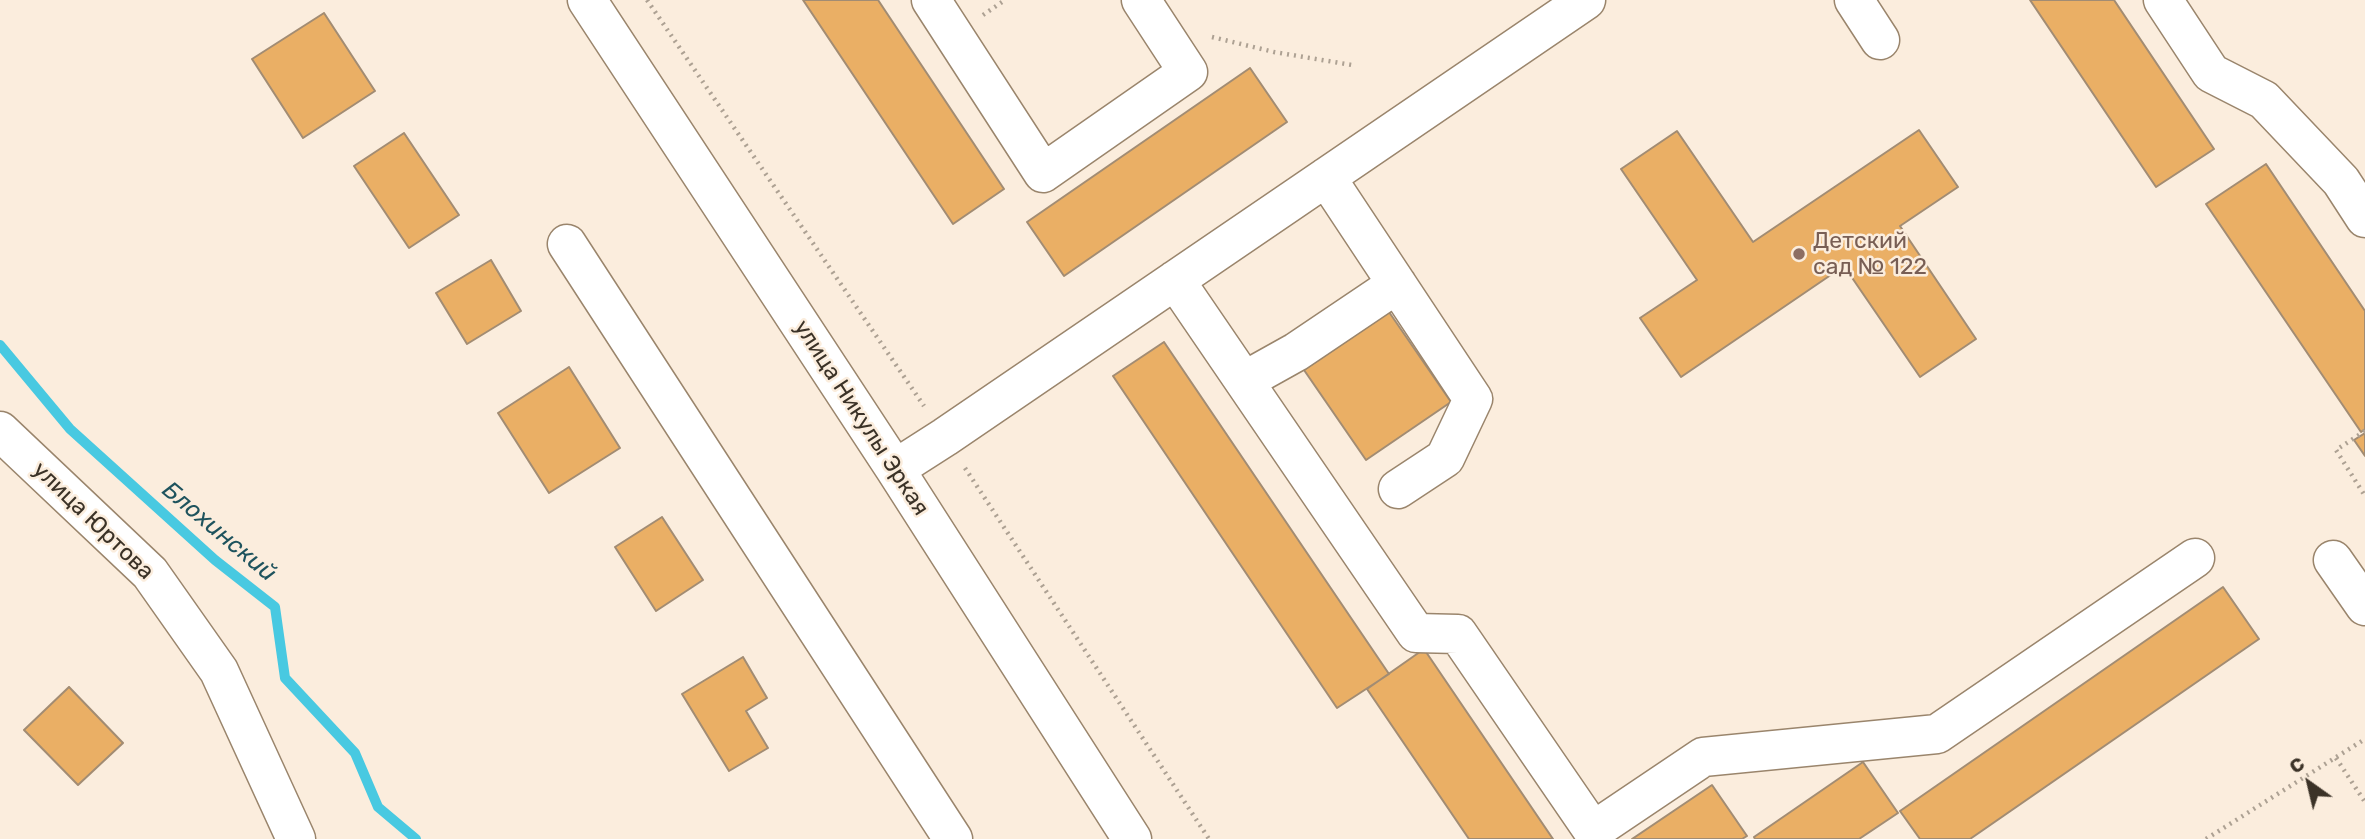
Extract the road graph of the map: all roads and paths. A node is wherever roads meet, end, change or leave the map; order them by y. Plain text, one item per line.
1 (587, 0) edge
2 (931, 0) edge
3 (1141, 0) edge
4 (1587, 0) edge
5 (1854, 0) edge
6 (2163, 0) edge
7 (1880, 40) dead end
8 (1170, 46) junction
9 (1352, 65) dead end
10 (2353, 173) edge
11 (1326, 177) junction
12 (2365, 218) edge
13 (567, 244) dead end
14 (1175, 280) junction
15 (1397, 284) junction
16 (1244, 381) junction
17 (0, 431) edge
18 (2365, 431) edge
19 (895, 469) junction
20 (1398, 489) dead end
21 (2365, 496) edge
22 (2195, 558) dead end
23 (2333, 560) dead end
24 (2365, 606) edge
25 (2365, 739) edge
26 (2336, 758) junction
27 (2365, 802) edge
28 (296, 839) edge
29 (953, 839) edge
30 (1132, 839) edge
31 (2206, 839) edge

1 - 19 street, улица Никулы Эркая
2 - 8 street
3 - 8 street
4 - 11 street
5 - 7 street
6 - 10 street
8 - 9 path
10 - 12 street
11 - 14 street
11 - 15 street
13 - 29 street
14 - 16 street
14 - 19 street
15 - 16 street
15 - 20 street
16 - 22 street
17 - 28 street, улица Юртова
18 - 21 path
19 - 30 street, улица Никулы Эркая
23 - 24 street
25 - 26 path
26 - 27 path
26 - 31 path

